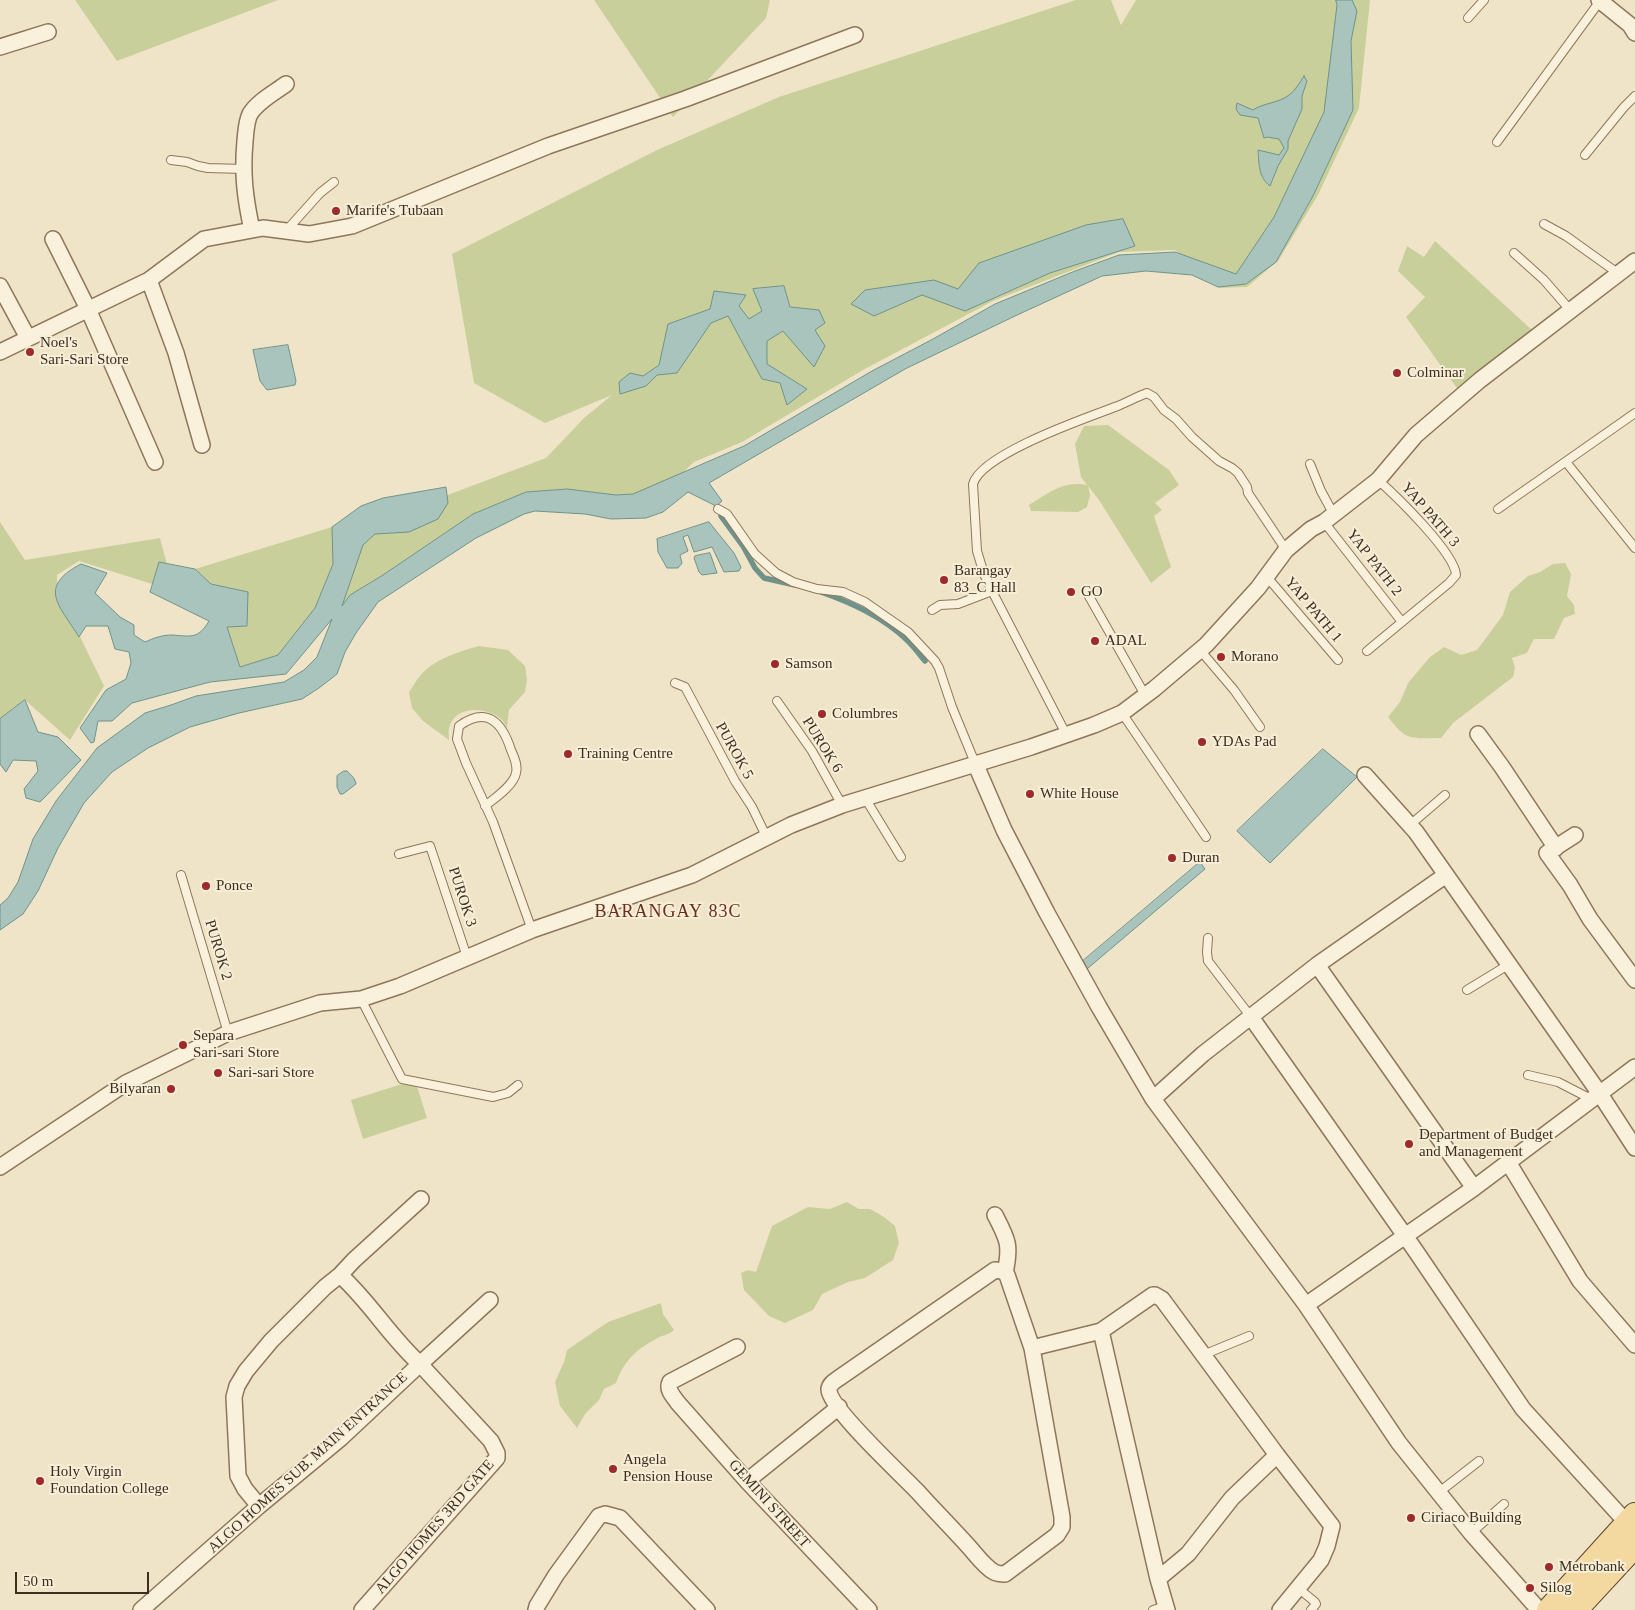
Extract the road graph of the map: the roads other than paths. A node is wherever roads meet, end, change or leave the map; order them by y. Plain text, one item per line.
1 (1484, 0) edge
2 (1600, 0) edge
3 (1468, 18) dead end
4 (48, 32) dead end
5 (1635, 33) edge
6 (855, 35) dead end
7 (0, 47) edge
8 (286, 84) dead end
9 (1635, 96) edge
10 (1497, 142) dead end
11 (1585, 155) dead end
12 (171, 160) dead end
13 (243, 169) junction
14 (334, 182) dead end
15 (1544, 224) dead end
16 (252, 230) junction
17 (286, 231) junction
18 (53, 239) dead end
19 (1514, 253) dead end
20 (1634, 263) edge
21 (1619, 274) junction
22 (149, 280) junction
23 (0, 286) edge
24 (88, 309) junction
25 (1571, 311) junction
26 (28, 338) junction
27 (0, 352) edge
28 (1635, 412) edge
29 (202, 445) dead end
30 (155, 462) dead end
31 (1566, 462) junction
32 (1310, 464) dead end
33 (1378, 480) junction
34 (718, 509) dead end
35 (1498, 509) dead end
36 (1329, 519) junction
37 (1635, 548) edge
38 (1286, 550) junction
39 (1267, 577) junction
40 (992, 591) junction
41 (1086, 591) dead end
42 (932, 610) dead end
43 (1402, 622) junction
44 (1200, 650) junction
45 (1367, 651) dead end
46 (1338, 660) dead end
47 (675, 683) dead end
48 (1145, 695) junction
49 (777, 701) dead end
50 (1122, 713) junction
51 (1260, 727) dead end
52 (1066, 734) junction
53 (1478, 734) dead end
54 (976, 763) junction
55 (1365, 775) dead end
56 (1445, 795) dead end
57 (865, 798) junction
58 (842, 805) junction
59 (486, 806) junction
60 (1410, 825) junction
61 (1575, 835) dead end
62 (766, 836) junction
63 (1206, 837) dead end
64 (1556, 848) junction
65 (398, 854) dead end
66 (901, 856) dead end
67 (181, 875) dead end
68 (1446, 875) junction
69 (532, 930) junction
70 (1208, 938) dead end
71 (467, 956) junction
72 (1317, 965) junction
73 (1508, 965) junction
74 (1635, 980) edge
75 (1467, 990) dead end
76 (361, 998) junction
77 (1251, 1017) junction
78 (228, 1033) junction
79 (1635, 1067) edge
80 (1528, 1074) dead end
81 (518, 1085) dead end
82 (1595, 1097) junction
83 (1153, 1099) junction
84 (1635, 1148) edge
85 (1508, 1162) junction
86 (0, 1167) edge
87 (1474, 1188) junction
88 (421, 1199) dead end
89 (995, 1215) dead end
90 (1405, 1236) junction
91 (1005, 1273) junction
92 (340, 1275) junction
93 (490, 1300) dead end
94 (1306, 1305) junction
95 (1101, 1332) junction
96 (1249, 1336) dead end
97 (1635, 1346) edge
98 (737, 1347) dead end
99 (1032, 1348) junction
100 (1203, 1355) junction
101 (420, 1364) junction
102 (839, 1407) junction
103 (490, 1441) joint
104 (1277, 1455) junction
105 (1479, 1461) dead end
106 (747, 1481) junction
107 (1438, 1493) junction
108 (1504, 1504) dead end
109 (259, 1506) junction
110 (1631, 1519) edge
111 (1471, 1533) junction
112 (1635, 1545) edge
113 (1158, 1579) junction
114 (1298, 1588) junction
115 (1162, 1609) edge
116 (140, 1610) edge
117 (362, 1610) edge
118 (536, 1610) edge
119 (707, 1610) edge
120 (869, 1610) edge
121 (1280, 1610) edge
122 (1311, 1610) edge
123 (1539, 1610) edge
124 (1548, 1610) edge
125 (1575, 1610) edge

1 - 3 lane
2 - 5 street
2 - 10 lane
4 - 7 street
6 - 17 street
8 - 13 street
9 - 11 lane
12 - 13 lane
13 - 16 street
14 - 17 lane
15 - 21 lane
16 - 17 street
16 - 22 street
18 - 24 street
19 - 25 lane
20 - 21 street
21 - 25 street
22 - 24 street
22 - 29 street
23 - 26 street
24 - 26 street
24 - 30 street
25 - 33 street
26 - 27 street
28 - 31 lane
31 - 35 lane
31 - 37 lane
32 - 36 lane, YAP PATH 2
33 - 36 street
33 - 43 lane, YAP PATH 3
34 - 54 lane
36 - 38 street
36 - 43 lane, YAP PATH 2
38 - 39 street
38 - 40 lane
39 - 44 street
39 - 46 lane, YAP PATH 1
40 - 42 lane
40 - 52 lane
41 - 48 lane
43 - 45 lane, YAP PATH 3
44 - 48 street
44 - 51 lane
47 - 62 lane, PUROK 5
48 - 50 street
49 - 58 lane, PUROK 6
50 - 52 street
50 - 63 lane
52 - 54 street
53 - 64 street
54 - 57 street
54 - 83 street
55 - 60 street
56 - 60 lane
57 - 58 street
57 - 66 lane
58 - 62 street
59 - 59 lane
59 - 69 lane
60 - 68 street
61 - 64 street
62 - 69 street
64 - 74 street
65 - 71 lane, PUROK 3
67 - 78 lane, PUROK 2
68 - 72 street
68 - 73 street
69 - 71 street
70 - 77 lane
71 - 76 street
72 - 77 street
72 - 87 street
73 - 75 lane
73 - 82 street
76 - 78 street
76 - 81 lane
77 - 83 street
77 - 90 street
78 - 86 street
79 - 82 street
80 - 82 lane
82 - 84 street
82 - 85 street
83 - 94 street
85 - 87 street
85 - 97 street
87 - 90 street
88 - 92 street
89 - 91 street
90 - 94 street
90 - 110 street
91 - 99 street
91 - 102 street
92 - 101 street
92 - 109 street
93 - 101 street
94 - 107 street
95 - 99 street
95 - 100 street
95 - 113 street
96 - 100 lane
98 - 106 street, GEMINI STREET
99 - 102 street
100 - 104 street
101 - 103 street, ALGO HOMES SUB. MAIN ENTRANCE
101 - 109 street, ALGO HOMES SUB. MAIN ENTRANCE
102 - 106 street
103 - 117 street, ALGO HOMES 3RD GATE
104 - 113 street
104 - 114 street
105 - 107 lane
106 - 120 street, GEMINI STREET
107 - 111 street
108 - 111 lane
109 - 116 street, ALGO HOMES SUB. MAIN ENTRANCE
110 - 124 main road
111 - 123 street
112 - 125 main road
113 - 115 street
114 - 121 street
114 - 122 lane
118 - 119 street

